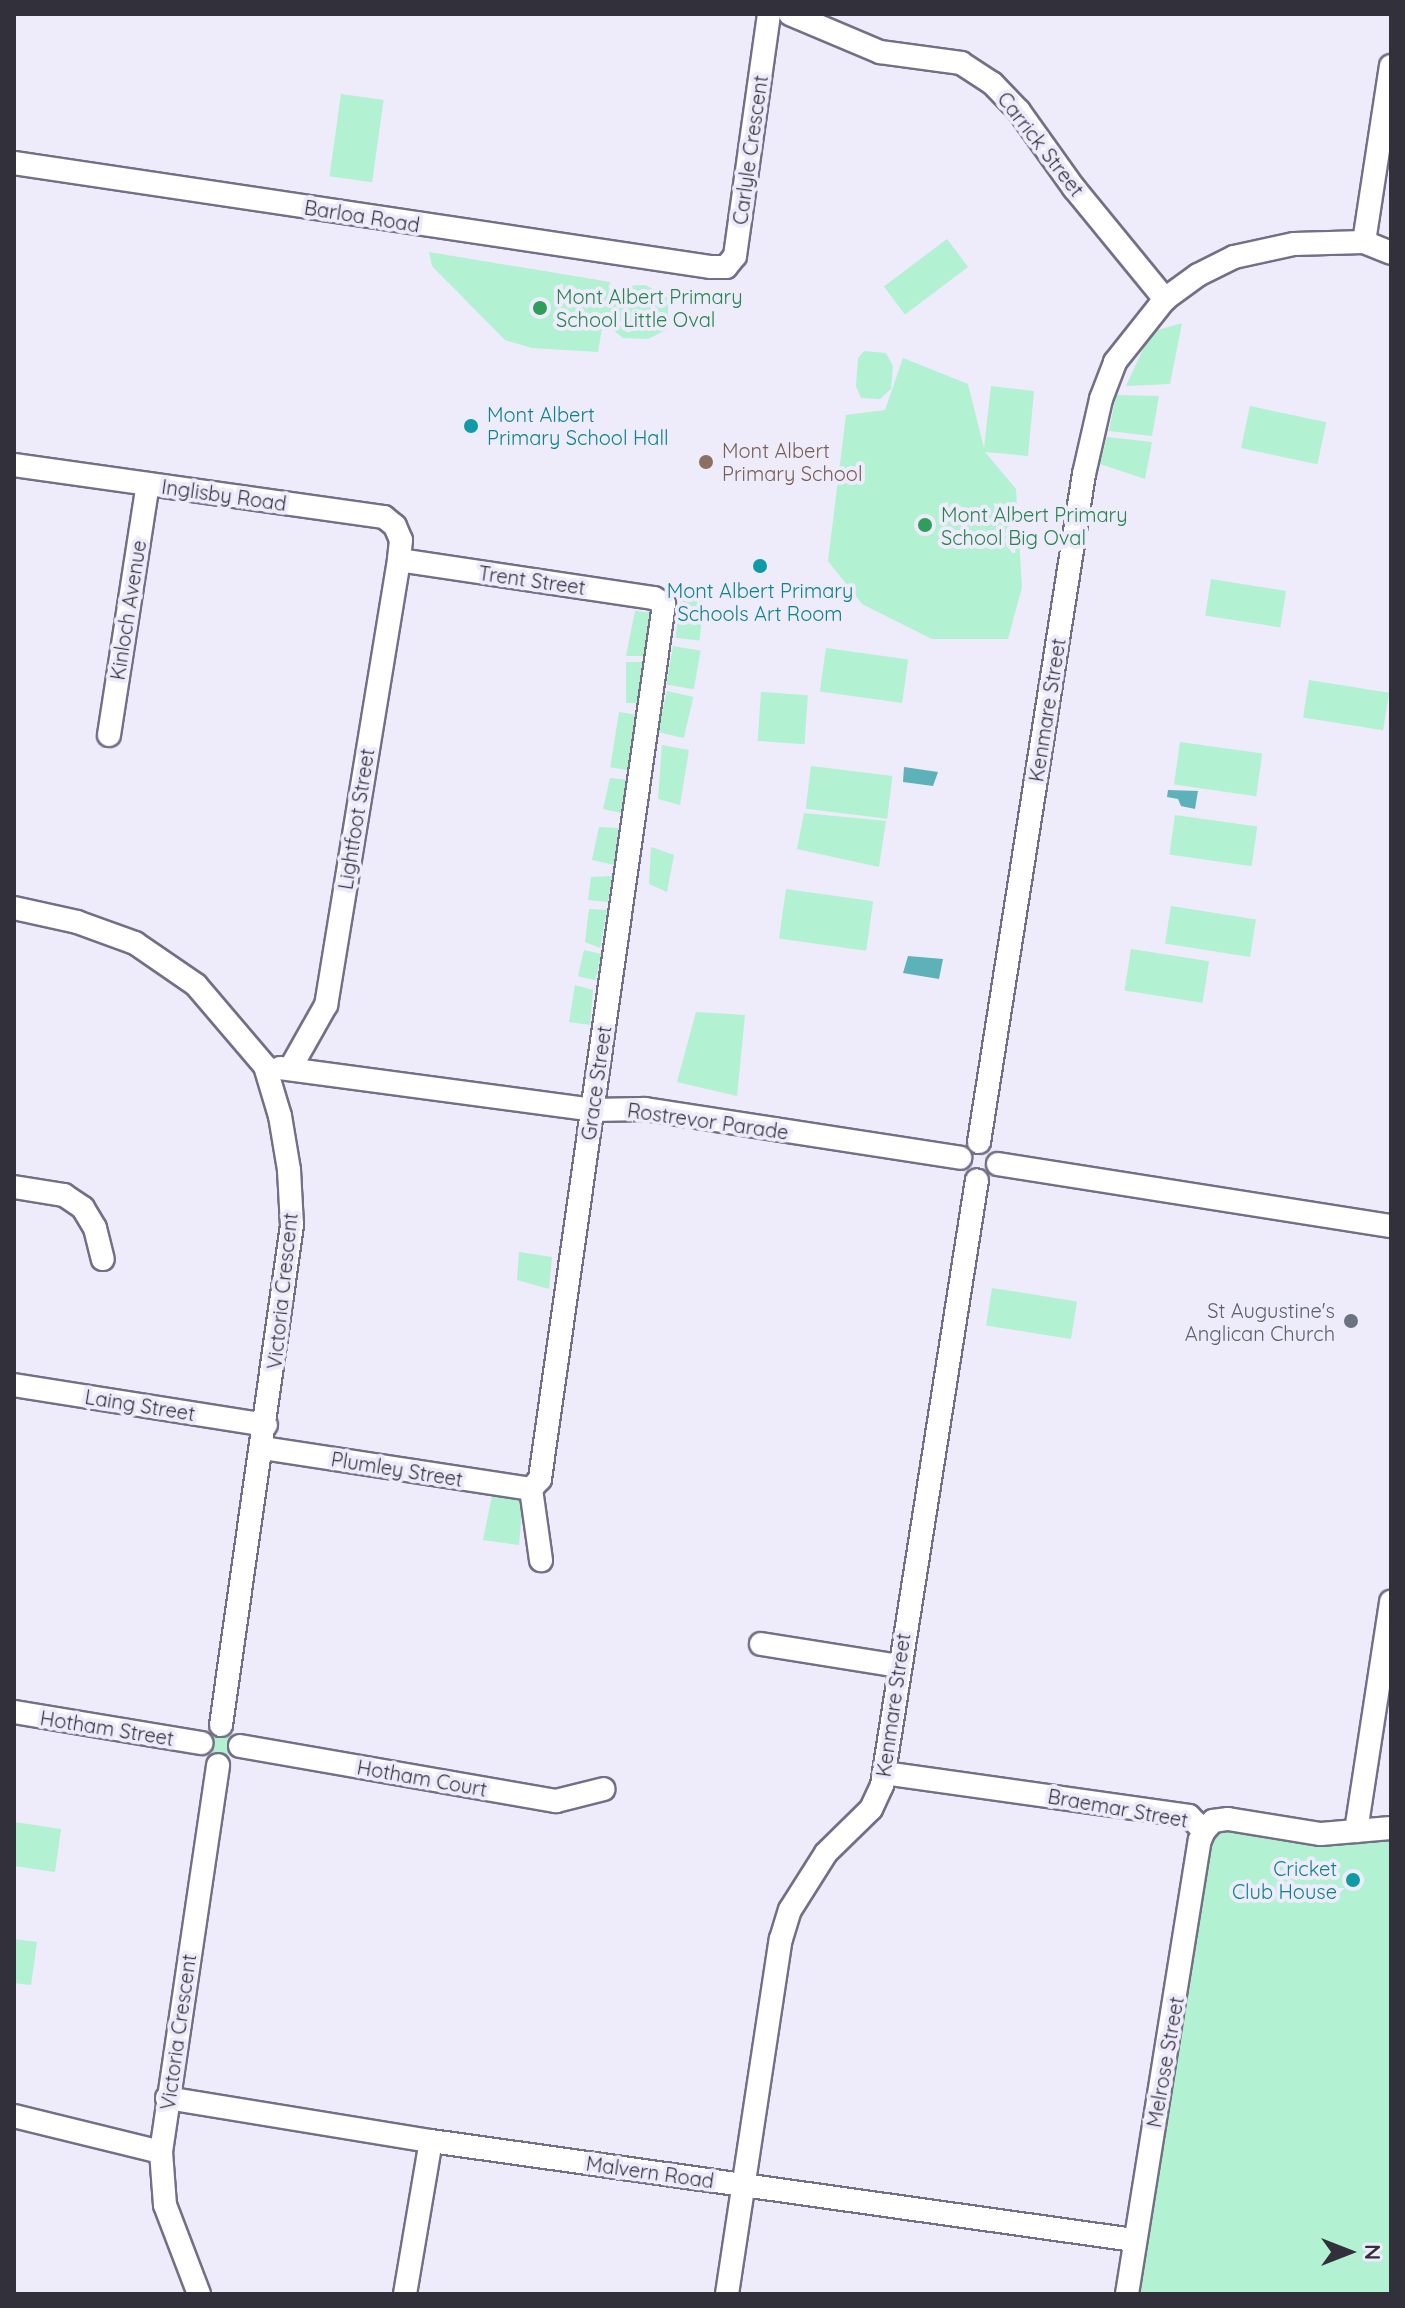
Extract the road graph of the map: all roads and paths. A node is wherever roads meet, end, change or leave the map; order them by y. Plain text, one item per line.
1 (769, 14) edge
2 (790, 14) edge
3 (1391, 66) edge
4 (14, 163) edge
5 (1364, 242) junction
6 (1391, 253) edge
7 (711, 267) joint
8 (1165, 299) junction
9 (14, 465) edge
10 (148, 484) junction
11 (399, 560) junction
12 (664, 604) joint
13 (109, 735) dead end
14 (14, 908) edge
15 (265, 1066) junction
16 (290, 1069) junction
17 (593, 1110) junction
18 (979, 1142) junction
19 (960, 1158) junction
20 (998, 1164) junction
21 (977, 1180) junction
22 (14, 1187) edge
23 (1391, 1226) edge
24 (103, 1259) dead end
25 (14, 1385) edge
26 (266, 1425) junction
27 (263, 1448) junction
28 (531, 1489) junction
29 (541, 1560) dead end
30 (1391, 1602) edge
31 (761, 1644) dead end
32 (898, 1666) junction
33 (14, 1712) edge
34 (221, 1725) junction
35 (201, 1743) junction
36 (240, 1746) junction
37 (218, 1765) junction
38 (884, 1773) junction
39 (604, 1789) dead end
40 (1391, 1828) edge
41 (1204, 1831) junction
42 (1356, 1831) junction
43 (167, 2098) junction
44 (14, 2116) edge
45 (431, 2141) junction
46 (161, 2152) junction
47 (743, 2185) junction
48 (1134, 2240) junction
49 (199, 2294) edge
50 (405, 2294) edge
51 (727, 2294) edge
52 (1127, 2294) edge

1 - 7 street, Carlyle Crescent
2 - 8 street, Carrick Street
3 - 5 street
4 - 7 street, Barloa Road
5 - 6 street
5 - 8 street, Kenmare Street
8 - 18 street, Kenmare Street
9 - 10 street, Inglisby Road
10 - 11 street, Inglisby Road
10 - 13 street, Kinloch Avenue
11 - 12 street, Trent Street
11 - 16 street, Lightfoot Street
12 - 17 street, Grace Street
14 - 15 street, Victoria Crescent
15 - 16 street, Rostrevor Parade
15 - 26 street, Victoria Crescent
16 - 17 street, Rostrevor Parade
17 - 19 street, Rostrevor Parade
17 - 28 street, Grace Street
18 - 19 street
18 - 20 street
19 - 21 street
20 - 21 street
20 - 23 street
21 - 32 street, Kenmare Street
22 - 24 street
25 - 26 street, Laing Street
26 - 27 street, Victoria Crescent
27 - 28 street, Plumley Street
27 - 34 street, Victoria Crescent
28 - 29 street, Grace Street
30 - 42 street
31 - 32 street
32 - 38 street, Kenmare Street
33 - 35 street, Hotham Street
34 - 35 street
34 - 36 street
35 - 37 street
36 - 37 street
36 - 39 street, Hotham Court
37 - 43 street, Victoria Crescent
38 - 41 street, Braemar Street
38 - 47 street, Kenmare Street
40 - 42 street, Braemar Street
41 - 42 street, Braemar Street
41 - 48 street, Melrose Street
43 - 45 street, Malvern Road
43 - 46 street, Victoria Crescent
44 - 46 street
45 - 47 street, Malvern Road
45 - 50 street
46 - 49 street, Victoria Crescent
47 - 48 street, Malvern Road
47 - 51 street, Kenmare Street
48 - 52 street, Melrose Street

